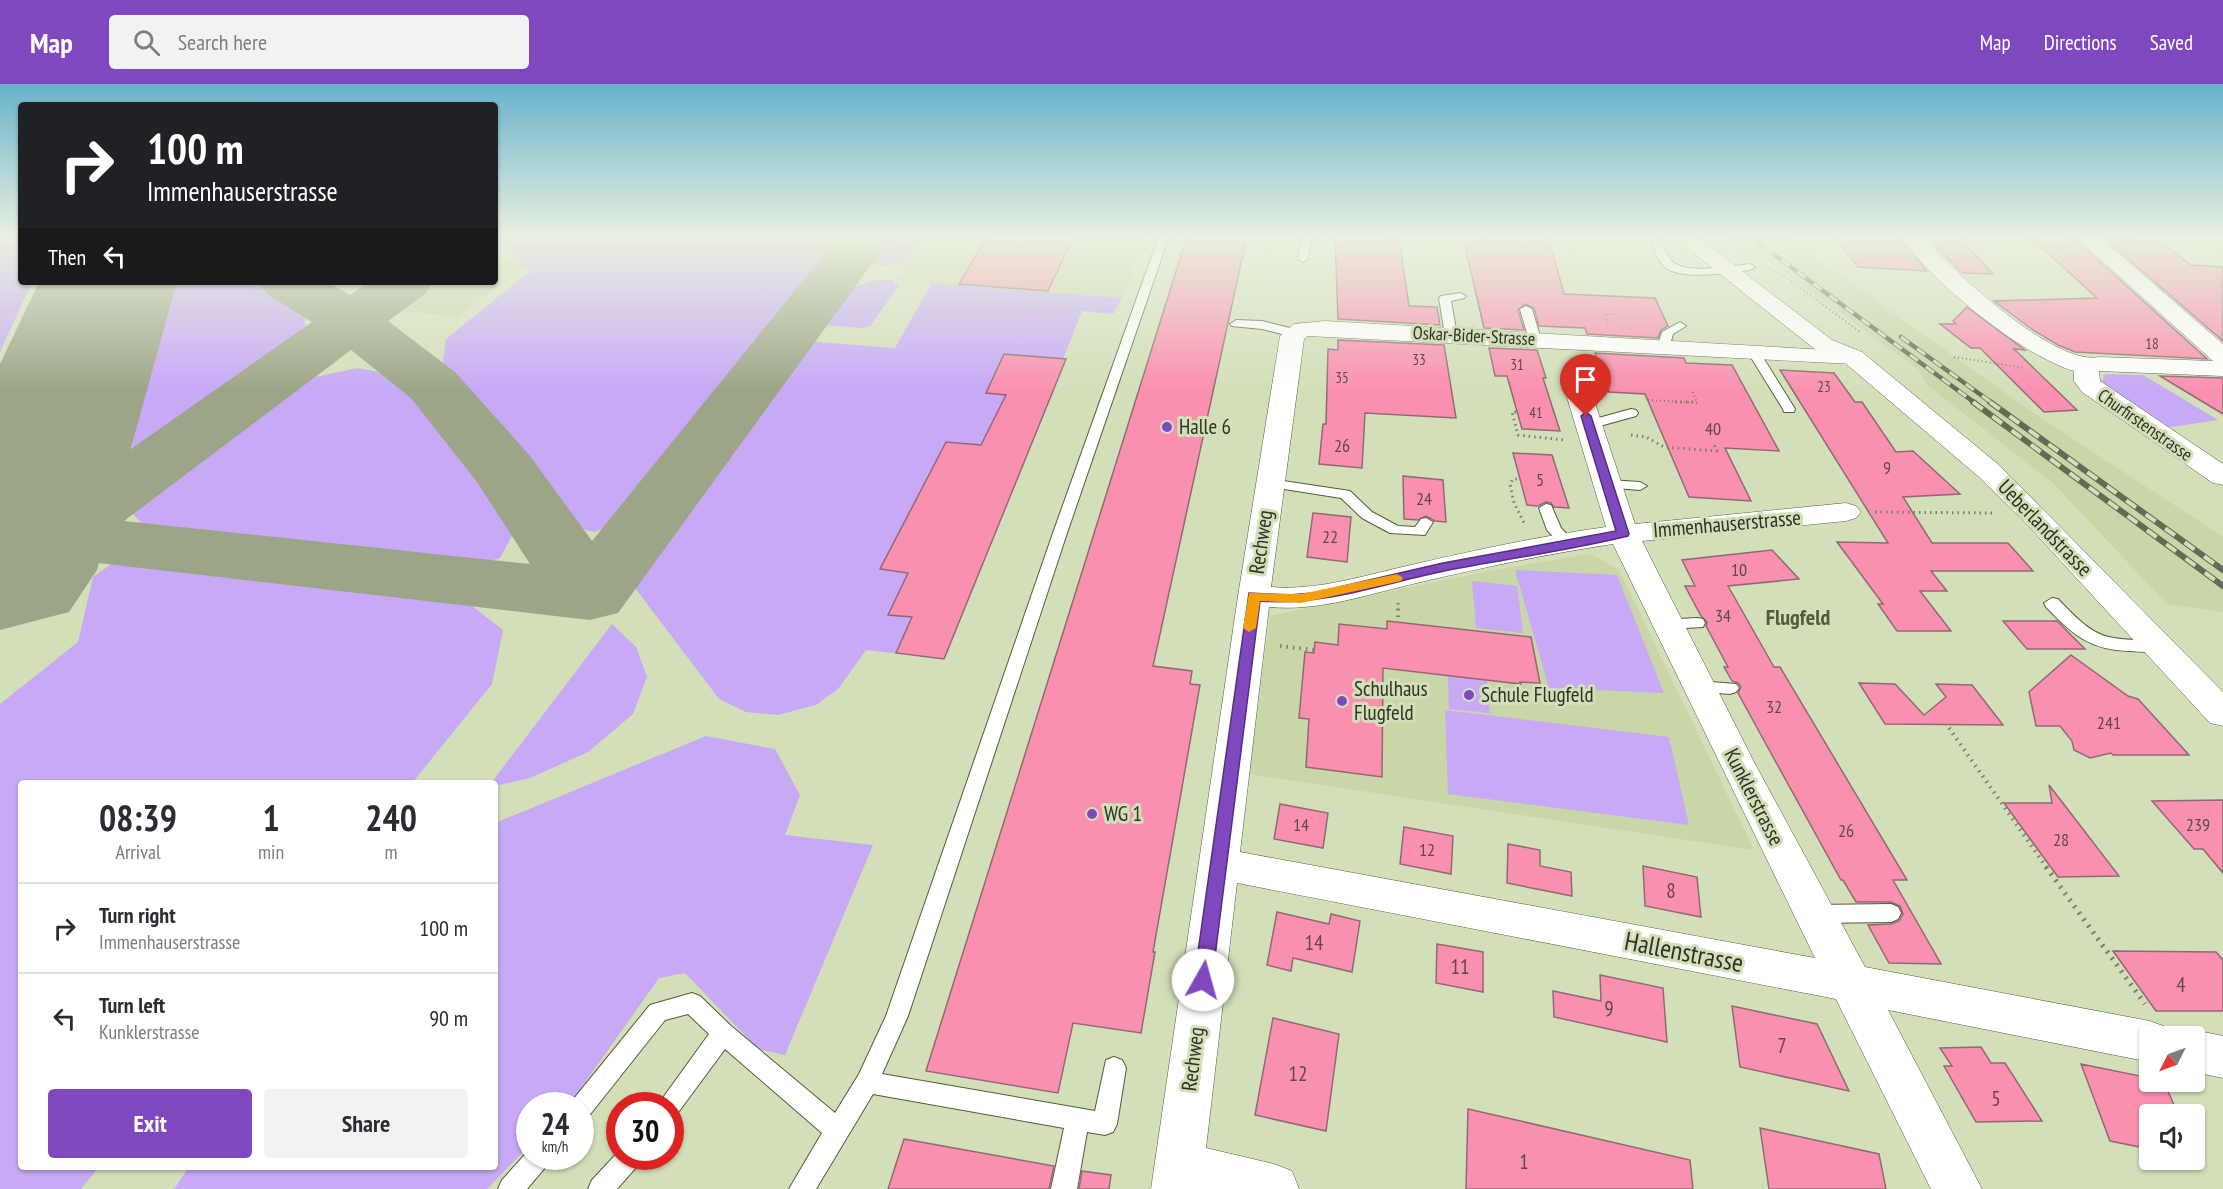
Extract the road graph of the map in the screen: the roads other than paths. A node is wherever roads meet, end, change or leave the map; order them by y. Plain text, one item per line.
1 (1146, 288) edge
2 (1746, 288) edge
3 (1776, 288) edge
4 (1962, 288) edge
5 (2144, 288) edge
6 (1460, 296) dead end
7 (1526, 309) dead end
8 (1791, 321) junction
9 (1236, 324) dead end
10 (1298, 331) junction
11 (1451, 335) junction
12 (1535, 340) junction
13 (1856, 345) junction
14 (1753, 351) junction
15 (2223, 357) edge
16 (2086, 367) junction
17 (2223, 369) edge
18 (1790, 409) dead end
19 (1631, 413) dead end
20 (1589, 424) joint
21 (2223, 477) edge
22 (1270, 483) junction
23 (1546, 508) dead end
24 (1846, 512) road end
25 (1425, 522) dead end
26 (1623, 534) junction
27 (1566, 543) junction
28 (1254, 596) junction
29 (2052, 603) dead end
30 (2157, 646) junction
31 (2223, 714) edge
32 (1219, 864) junction
33 (1891, 913) dead end
34 (1815, 914) junction
35 (1850, 983) junction
36 (2148, 1025) edge
37 (723, 1033) junction
38 (2205, 1053) edge
39 (2223, 1057) edge
40 (1114, 1068) dead end
41 (867, 1082) junction
42 (594, 1092) edge
43 (679, 1092) edge
44 (1078, 1119) junction
45 (837, 1130) junction
46 (527, 1170) edge
47 (618, 1170) edge
48 (1178, 1177) edge
49 (511, 1189) edge
50 (601, 1189) edge
51 (802, 1189) edge
52 (1064, 1189) edge
53 (1274, 1189) edge
54 (1957, 1189) edge

1 - 41 lane
2 - 8 street, Ueberlandstrasse
3 - 13 street, Ueberlandstrasse
4 - 16 street, Churfirstenstrasse
5 - 15 street
6 - 11 lane
7 - 12 lane
8 - 13 street, Ueberlandstrasse
8 - 14 street, Oskar-Bider-Strasse
9 - 10 lane
10 - 11 street, Oskar-Bider-Strasse
10 - 22 street, Rechweg
11 - 12 street, Oskar-Bider-Strasse
12 - 14 street, Oskar-Bider-Strasse
13 - 14 street, Oskar-Bider-Strasse
13 - 30 street, Ueberlandstrasse
14 - 18 lane
16 - 17 street
16 - 21 street, Churfirstenstrasse
19 - 20 lane
20 - 26 street, Kunklerstrasse
22 - 25 lane
22 - 28 street, Rechweg
23 - 27 lane
24 - 26 street, Immenhauserstrasse
26 - 27 street, Immenhauserstrasse
26 - 34 street, Kunklerstrasse
27 - 28 street, Immenhauserstrasse
28 - 32 street, Rechweg
29 - 30 lane
30 - 31 street, Ueberlandstrasse
32 - 35 street, Hallenstrasse
32 - 48 street, Rechweg
33 - 34 lane
34 - 35 street, Kunklerstrasse
35 - 36 street, Hallenstrasse
35 - 54 street, Kunklerstrasse
37 - 42 lane
37 - 43 lane
37 - 45 lane
38 - 39 street
40 - 44 lane
41 - 44 lane
41 - 45 lane
44 - 52 lane
45 - 51 lane
46 - 49 lane
47 - 50 lane
48 - 53 street

